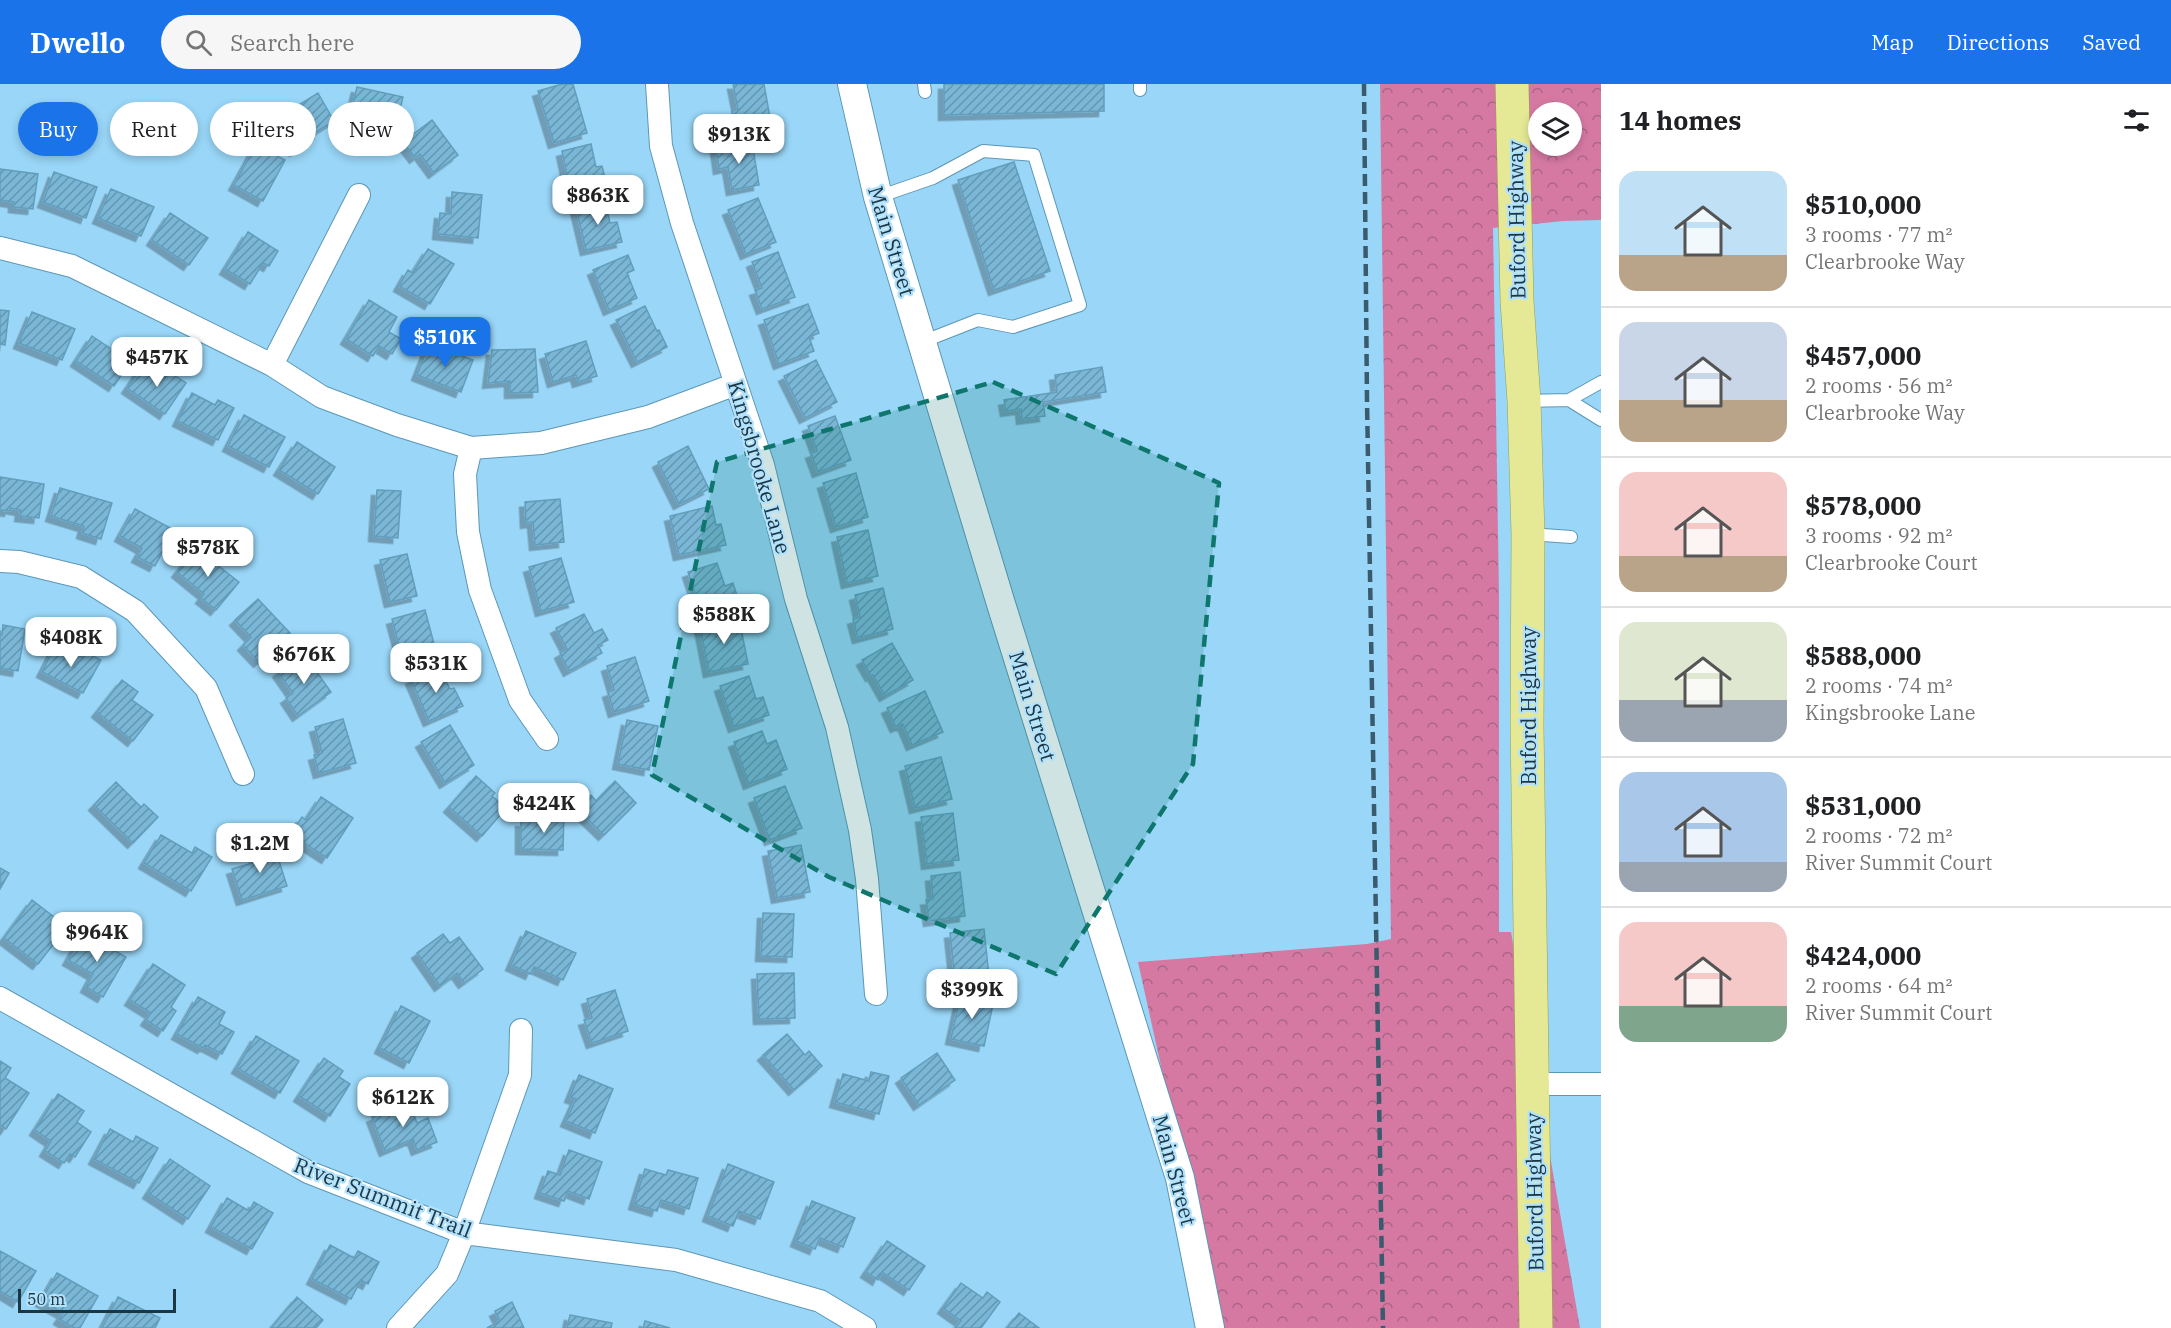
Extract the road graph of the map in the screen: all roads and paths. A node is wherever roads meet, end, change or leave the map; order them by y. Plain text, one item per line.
1 (657, 84) edge
2 (852, 84) edge
3 (1512, 84) edge
4 (359, 195) dead end
5 (878, 196) junction
6 (0, 248) edge
7 (922, 342) junction
8 (272, 365) junction
9 (1601, 382) edge
10 (736, 384) junction
11 (1569, 400) junction
12 (1524, 401) junction
13 (1601, 420) edge
14 (471, 448) junction
15 (1528, 534) junction
16 (1571, 537) dead end
17 (0, 561) edge
18 (547, 739) dead end
19 (243, 774) dead end
20 (876, 994) dead end
21 (0, 998) edge
22 (521, 1030) dead end
23 (1533, 1084) junction
24 (1601, 1084) edge
25 (464, 1233) junction
26 (398, 1328) edge
27 (865, 1328) edge
28 (1210, 1328) edge
29 (1536, 1328) edge

1 - 10 street, Kingsbrooke Lane
2 - 5 street, Main Street
3 - 12 main road, Buford Highway
4 - 8 street
5 - 7 street, Main Street
5 - 7 lane
6 - 8 street
7 - 28 street, Main Street
8 - 14 street
9 - 11 lane
10 - 14 street
10 - 20 street, Kingsbrooke Lane
11 - 12 lane
11 - 13 lane
12 - 15 main road, Buford Highway
14 - 18 street
15 - 16 lane
15 - 23 main road, Buford Highway
17 - 19 street
21 - 25 street, River Summit Trail
22 - 25 street
23 - 24 street
23 - 29 main road, Buford Highway
25 - 26 street
25 - 27 street, River Summit Trail

